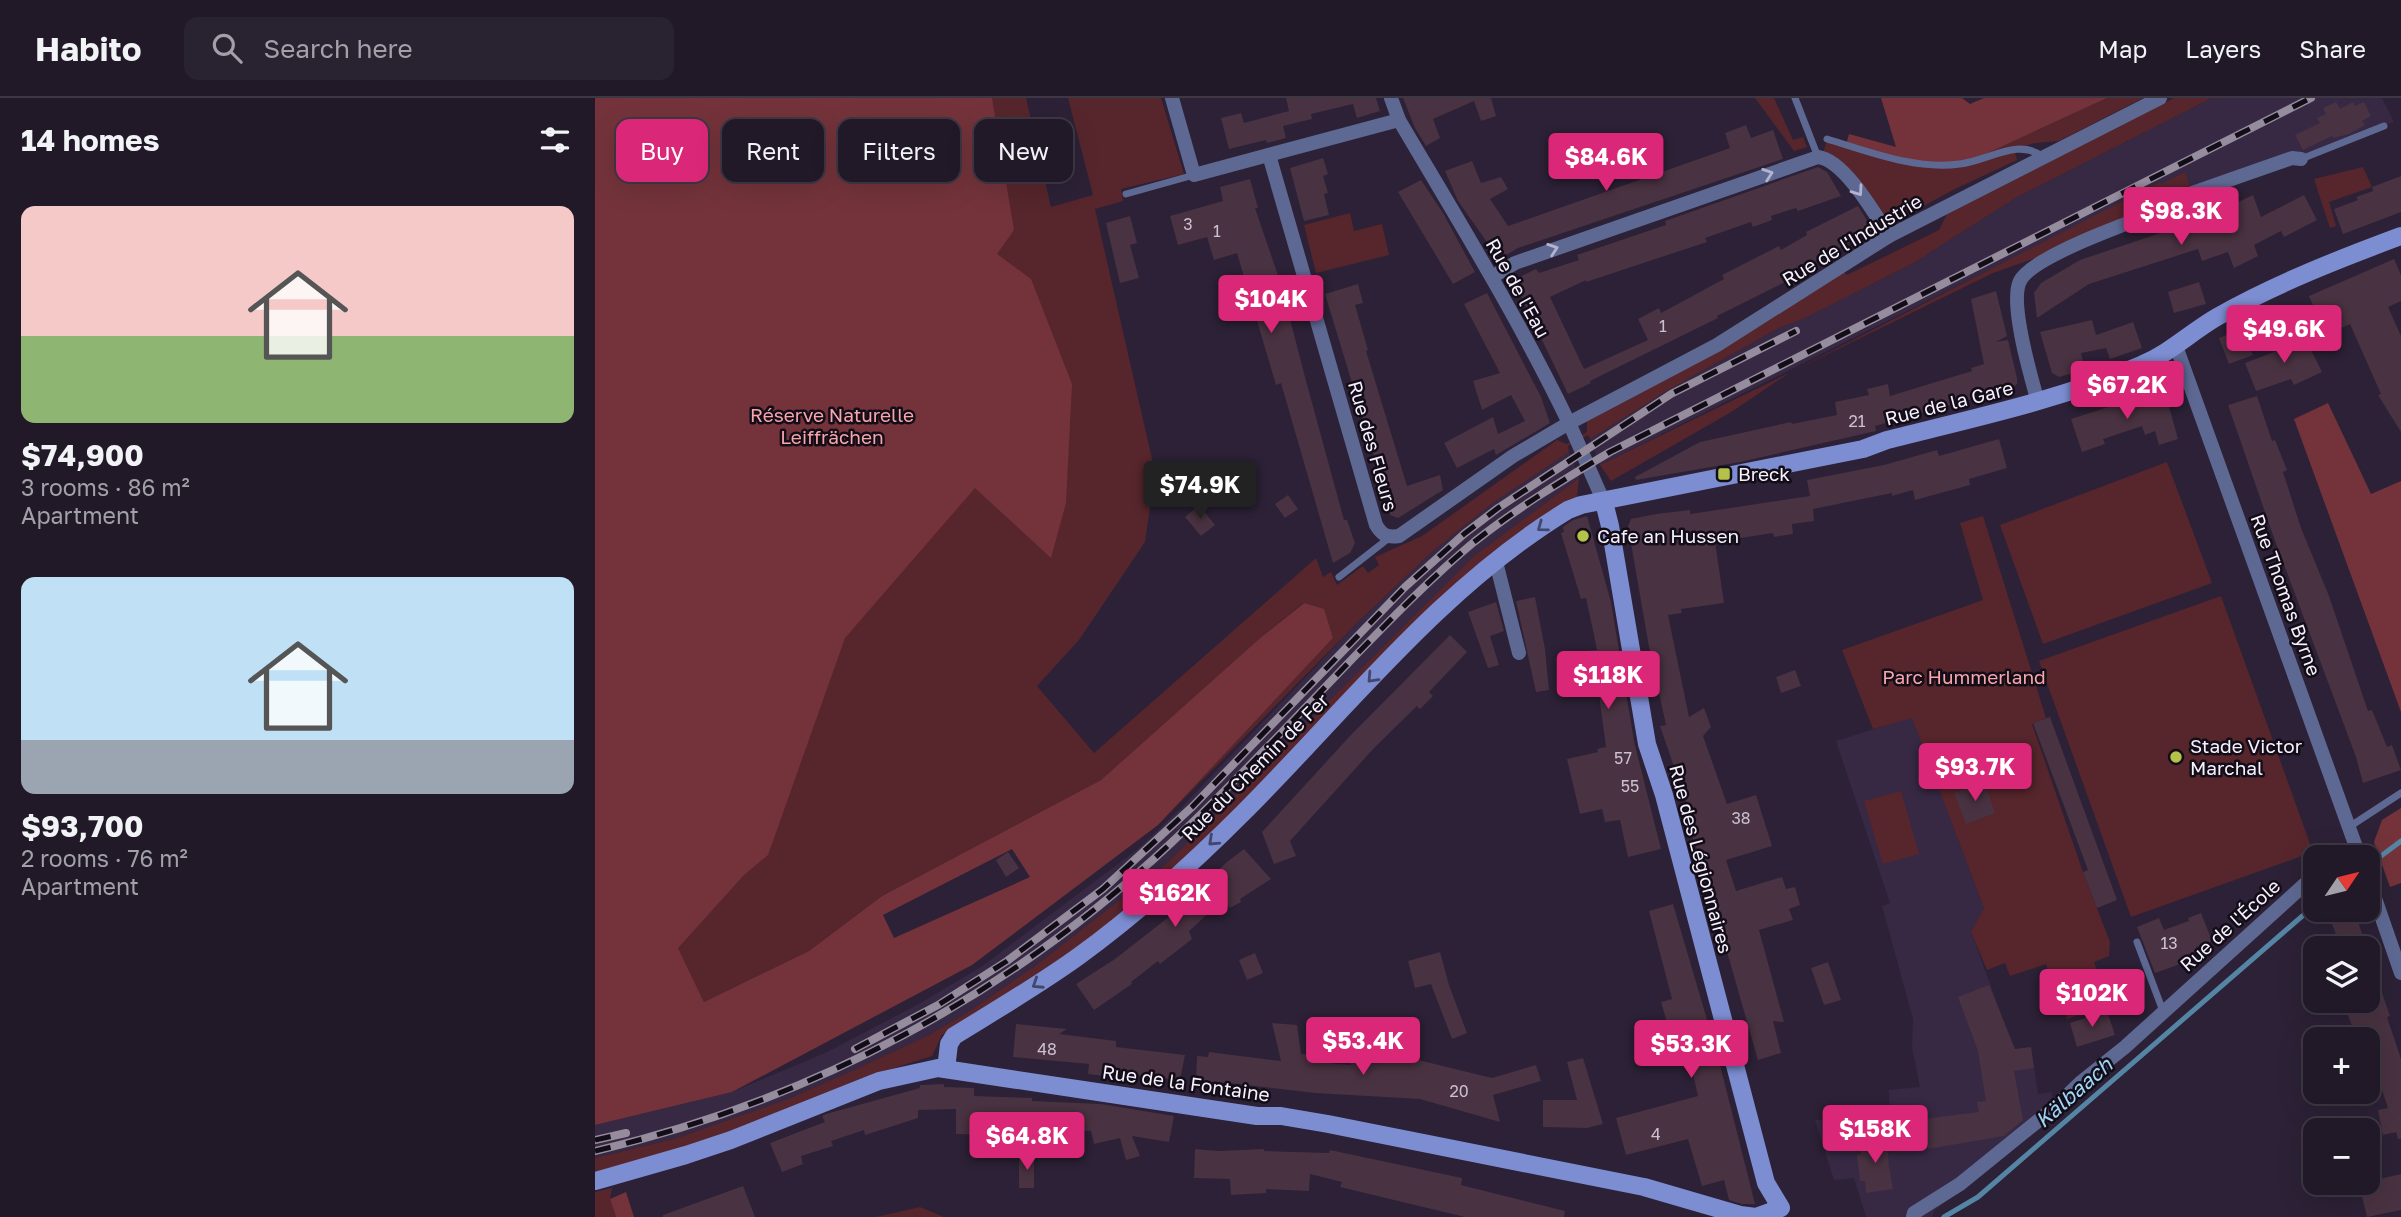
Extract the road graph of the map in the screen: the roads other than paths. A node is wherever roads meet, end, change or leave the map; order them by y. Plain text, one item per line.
1 (1172, 98) edge
2 (1391, 98) edge
3 (1795, 98) edge
4 (2160, 98) edge
5 (1399, 120) junction
6 (2384, 126) dead end
7 (1827, 139) dead end
8 (1269, 155) junction
9 (1818, 157) junction
10 (2043, 157) junction
11 (2301, 159) joint
12 (1194, 175) junction
13 (1126, 194) dead end
14 (1889, 236) junction
15 (2401, 236) edge
16 (1492, 277) junction
17 (2176, 346) junction
18 (2038, 402) junction
19 (1569, 423) junction
20 (1604, 502) junction
21 (1389, 538) junction
22 (1496, 562) junction
23 (1339, 577) dead end
24 (1519, 653) dead end
25 (2401, 793) edge
26 (2349, 828) junction
27 (2356, 845) edge
28 (2303, 886) edge
29 (2380, 913) edge
30 (2137, 942) dead end
31 (2401, 973) edge
32 (2164, 1012) junction
33 (946, 1069) junction
34 (595, 1181) edge
35 (1786, 1212) edge
36 (1913, 1217) edge

1 - 12 street
2 - 5 street, Rue de l'Eau
3 - 9 lane
4 - 10 street, Rue de l'Industrie
5 - 8 street
5 - 16 street, Rue de l'Eau
6 - 11 lane, Rue de la Gare
7 - 10 lane
8 - 12 street
8 - 21 street, Rue des Fleurs
9 -> 14 street
16 -> 9 street
10 - 14 street, Rue de l'Industrie
11 - 18 street, Rue de la Gare
12 - 13 lane
14 - 19 street, Rue de l'Industrie
15 - 17 main road
16 - 19 street, Rue de l'Eau
17 - 18 main road
17 - 26 street, Rue Thomas Byrne
18 - 20 main road, Rue de la Gare
19 - 20 street, Rue de l'Eau
19 - 21 street, Rue des Fleurs
20 -> 22 main road, Rue du Chemin de Fer
20 - 35 main road, Rue des Légionnaires
21 - 23 lane
22 - 24 street
22 -> 33 main road, Rue du Chemin de Fer
25 - 26 lane
26 - 27 street, Rue Thomas Byrne
28 - 32 street, Rue de l'École
29 - 31 street
30 - 32 lane
32 - 36 street, Rue de l'École
33 - 34 main road, Rue de la Fontaine
33 - 35 main road, Rue de la Fontaine

